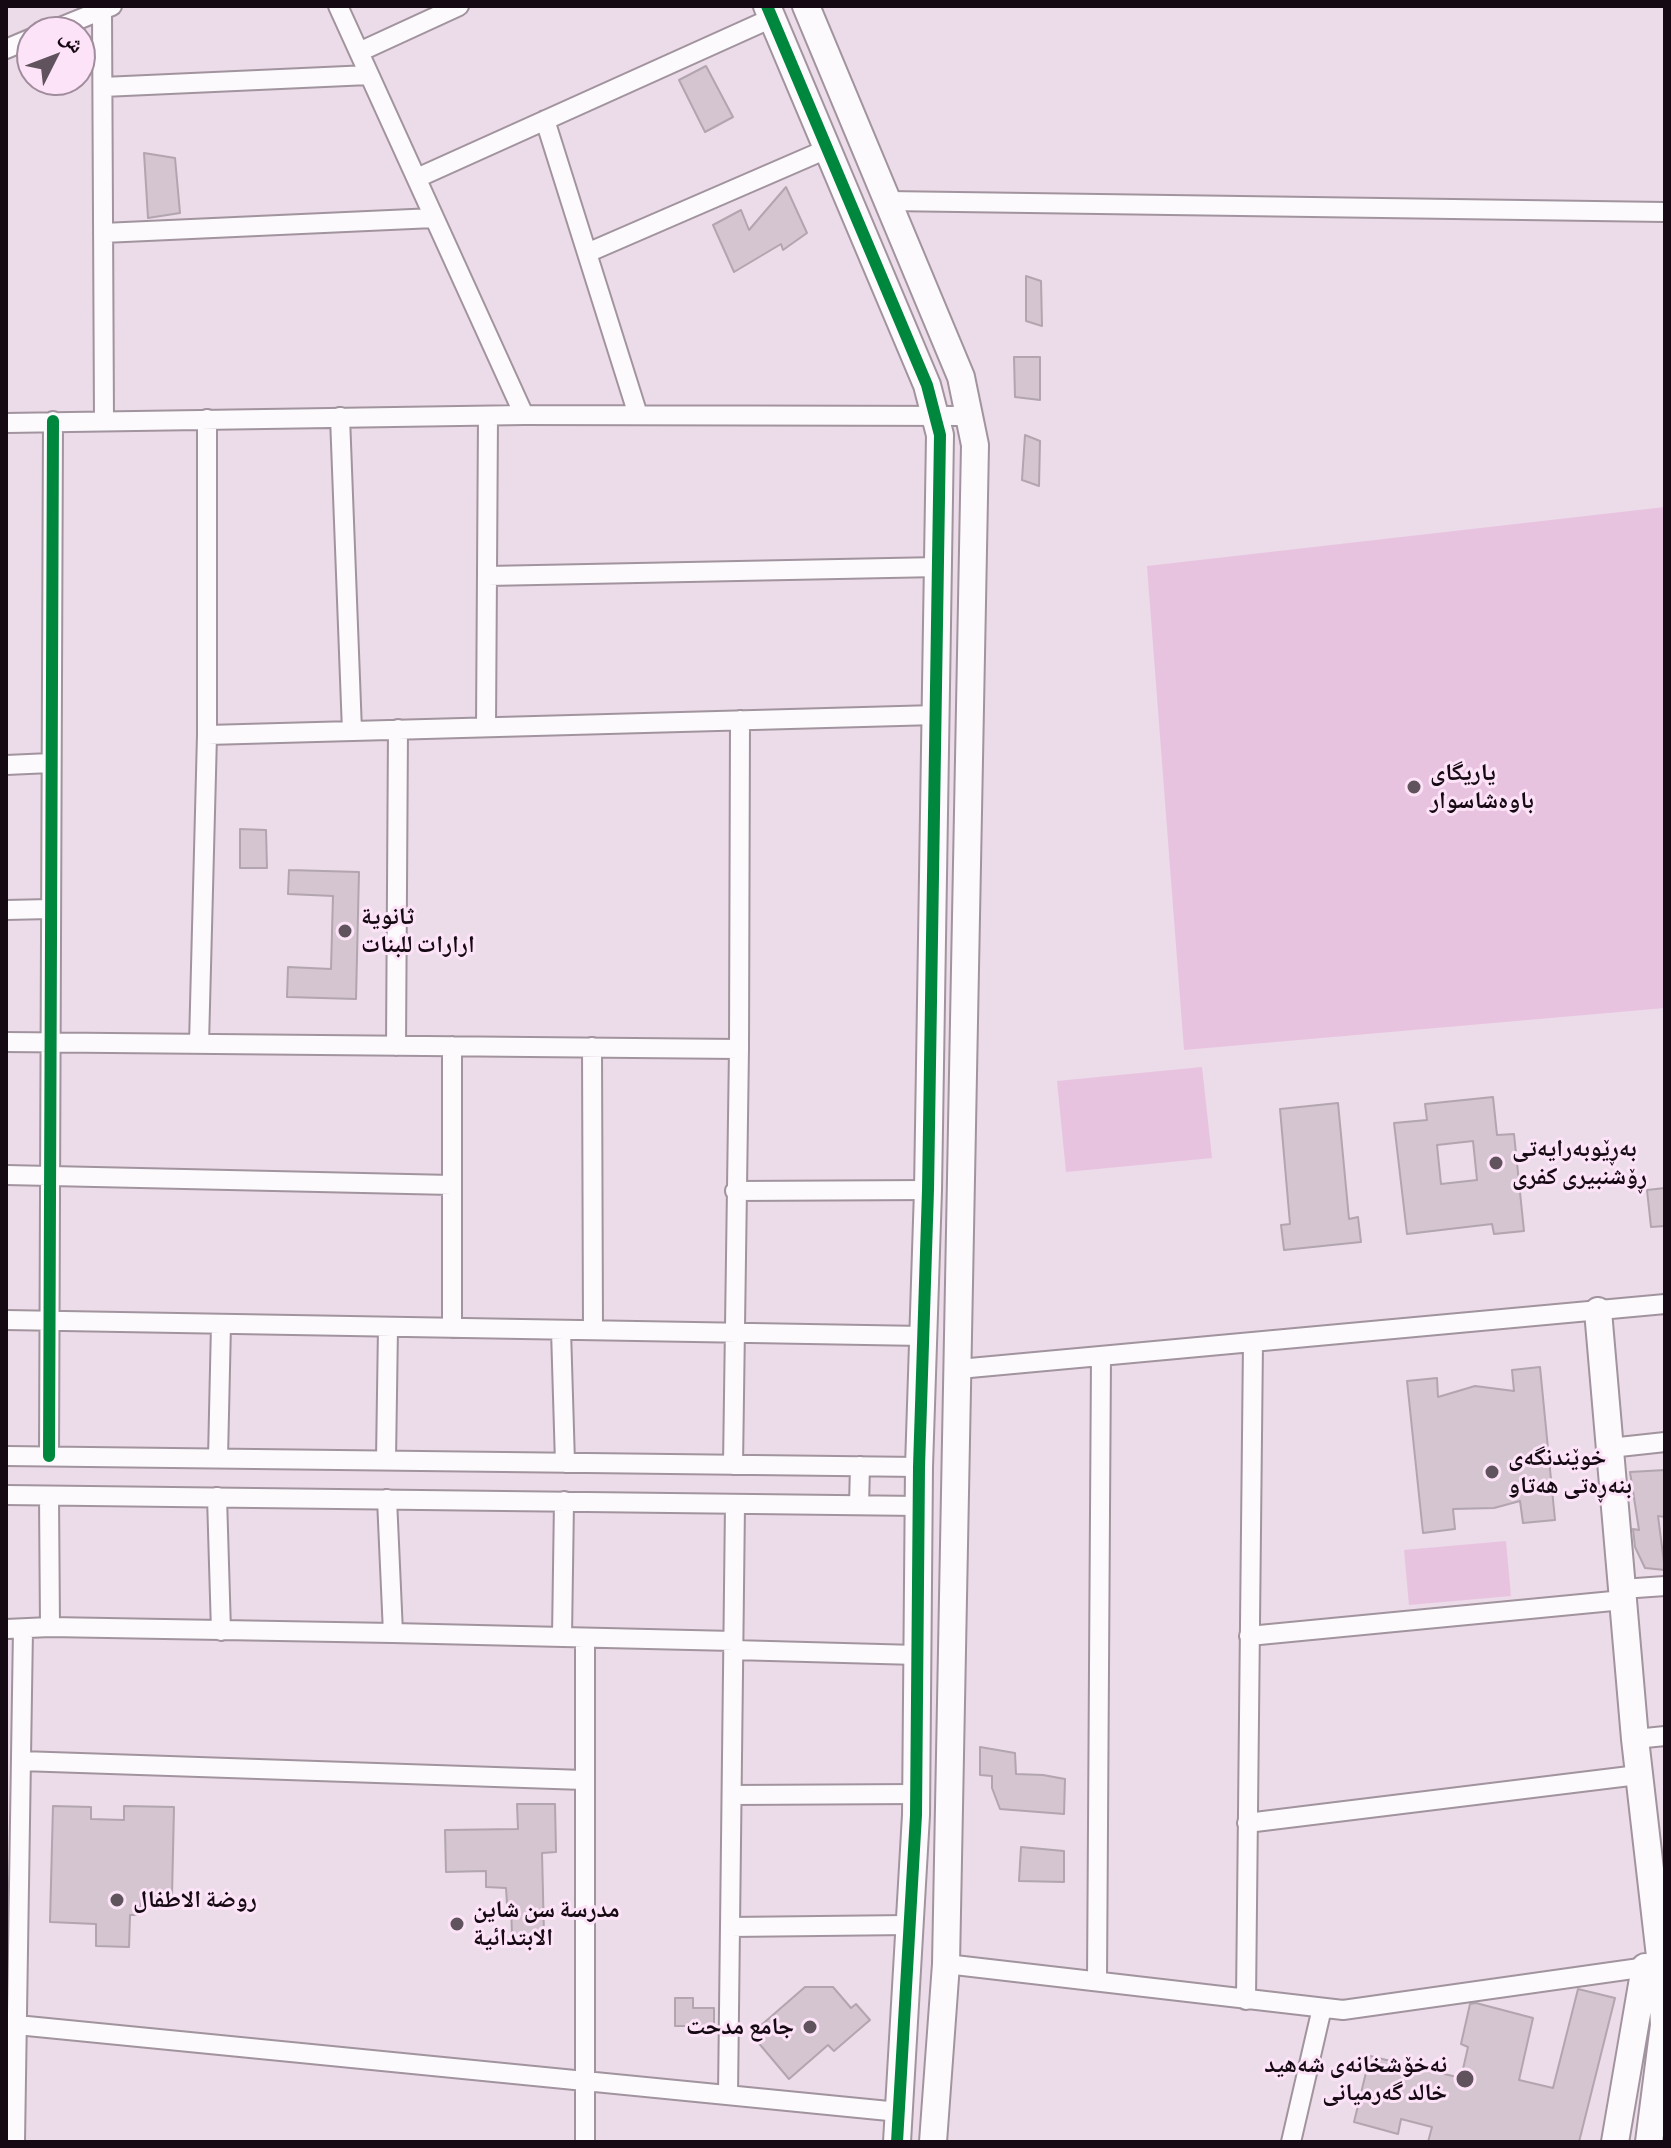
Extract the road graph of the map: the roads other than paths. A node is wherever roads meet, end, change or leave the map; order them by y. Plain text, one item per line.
1 (338, 6) edge
2 (459, 6) edge
3 (806, 6) edge
4 (108, 8) edge
5 (770, 12) edge
6 (88, 16) edge
7 (359, 52) junction
8 (369, 75) junction
9 (103, 87) junction
10 (545, 120) junction
11 (827, 149) junction
12 (417, 178) junction
13 (887, 201) junction
14 (1665, 212) edge
15 (434, 218) junction
16 (103, 233) junction
17 (587, 253) junction
18 (524, 415) junction
19 (638, 415) junction
20 (937, 415) junction
21 (488, 416) junction
22 (971, 416) junction
23 (340, 417) junction
24 (207, 419) junction
25 (53, 421) junction
26 (104, 421) junction
27 (6, 423) edge
28 (939, 567) junction
29 (487, 576) junction
30 (936, 715) junction
31 (740, 720) junction
32 (486, 727) junction
33 (398, 729) junction
34 (352, 731) junction
35 (207, 735) junction
36 (51, 763) junction
37 (6, 765) edge
38 (50, 909) junction
39 (6, 910) edge
40 (6, 1042) edge
41 (50, 1043) junction
42 (199, 1044) junction
43 (396, 1046) junction
44 (452, 1046) junction
45 (592, 1047) junction
46 (739, 1049) junction
47 (6, 1175) edge
48 (49, 1176) junction
49 (452, 1185) junction
50 (928, 1190) junction
51 (735, 1191) junction
52 (925, 1278) junction
53 (960, 1280) junction
54 (1665, 1304) edge
55 (1598, 1311) junction
56 (6, 1320) edge
57 (49, 1321) junction
58 (221, 1324) junction
59 (388, 1327) junction
60 (452, 1328) junction
61 (561, 1330) junction
62 (593, 1330) junction
63 (735, 1333) junction
64 (923, 1336) junction
65 (1253, 1342) junction
66 (1101, 1356) junction
67 (959, 1369) junction
68 (1665, 1442) edge
69 (1610, 1448) junction
70 (6, 1456) edge
71 (49, 1456) junction
72 (218, 1458) junction
73 (386, 1460) junction
74 (565, 1463) junction
75 (733, 1465) junction
76 (860, 1466) junction
77 (919, 1467) junction
78 (6, 1495) edge
79 (49, 1496) junction
80 (217, 1497) junction
81 (387, 1499) junction
82 (564, 1501) junction
83 (735, 1504) junction
84 (859, 1505) junction
85 (919, 1506) junction
86 (1665, 1586) edge
87 (919, 1589) junction
88 (953, 1589) junction
89 (1622, 1594) junction
90 (50, 1627) junction
91 (15, 1629) edge
92 (221, 1631) junction
93 (393, 1633) junction
94 (1249, 1636) junction
95 (562, 1637) junction
96 (585, 1638) junction
97 (733, 1645) junction
98 (917, 1655) junction
99 (1665, 1736) edge
100 (1635, 1739) junction
101 (21, 1761) junction
102 (1638, 1775) junction
103 (584, 1780) junction
104 (916, 1794) junction
105 (732, 1795) junction
106 (1247, 1823) junction
107 (909, 1925) junction
108 (730, 1927) junction
109 (946, 1964) junction
110 (1657, 1966) edge
111 (12, 1981) edge
112 (1097, 1981) junction
113 (1246, 2000) junction
114 (1322, 2008) junction
115 (17, 2025) junction
116 (585, 2081) junction
117 (728, 2095) junction
118 (899, 2112) junction
119 (15, 2142) edge
120 (585, 2142) edge
121 (897, 2142) edge
122 (933, 2142) edge
123 (1291, 2142) edge
124 (1615, 2142) edge
125 (1649, 2142) edge

1 - 7 street
2 - 7 street
3 - 13 street
4 - 6 street
4 - 9 street
5 - 10 street
5 - 11 street
7 - 8 street
8 - 9 street
8 - 12 street
9 - 16 street
10 - 12 street
10 - 17 street
11 - 17 street
11 - 20 street
12 - 15 street
13 - 14 street
13 - 22 street
15 - 16 street
15 - 18 street
16 - 26 street
17 - 19 street
18 - 19 street
18 - 21 street
19 - 20 street
20 - 22 street
20 - 28 street
21 - 23 street
21 - 29 street
22 - 53 street
23 - 24 street
23 - 34 street
24 - 26 street
24 - 35 street
25 - 26 street
25 - 27 street
25 - 36 street
28 - 29 street
28 - 30 street
29 - 32 street
30 - 31 street
30 - 50 street
31 - 32 street
31 - 46 street
32 - 33 street
33 - 34 street
33 - 43 street
34 - 35 street
35 - 42 street
36 - 37 street
36 - 38 street
38 - 39 street
38 - 41 street
40 - 41 street
41 - 42 street
41 - 48 street
42 - 43 street
43 - 44 street
44 - 45 street
44 - 49 street
45 - 46 street
45 - 62 street
46 - 51 street
47 - 48 street
48 - 49 street
48 - 57 street
49 - 60 street
50 - 51 street
50 - 52 street
51 - 63 street
52 - 53 street
52 - 64 street
53 - 67 street
54 - 55 street
55 - 65 street
55 - 69 street
56 - 57 street
57 - 58 street
57 - 71 street
58 - 59 street
58 - 72 street
59 - 60 street
59 - 73 street
60 - 61 street
61 - 62 street
61 - 74 street
62 - 63 street
63 - 64 street
63 - 75 street
64 - 77 street
65 - 66 street
65 - 94 street
66 - 67 street
66 - 112 street
67 - 88 street
68 - 69 street
69 - 89 street
70 - 71 street
71 - 72 street
72 - 73 street
73 - 74 street
74 - 75 street
75 - 76 street
76 - 77 street
76 - 84 street
77 - 85 street
78 - 79 street
79 - 80 street
79 - 90 street
80 - 81 street
80 - 92 street
81 - 82 street
81 - 93 street
82 - 83 street
82 - 95 street
83 - 84 street
83 - 97 street
84 - 85 street
85 - 87 street
86 - 89 street
87 - 88 street
87 - 98 street
88 - 109 street
89 - 94 street
89 - 100 street
90 - 91 street
90 - 92 street
91 - 101 street
92 - 93 street
93 - 95 street
94 - 106 street
95 - 96 street
96 - 97 street
96 - 103 street
97 - 98 street
97 - 105 street
98 - 104 street
99 - 100 street
100 - 102 street
101 - 103 street
101 - 111 street
102 - 106 street
102 - 110 street
103 - 116 street
104 - 105 street
104 - 107 street
105 - 108 street
106 - 113 street
107 - 108 street
107 - 118 street
108 - 117 street
109 - 112 street
109 - 122 street
110 - 114 street
110 - 124 street
110 - 125 street
111 - 115 street
112 - 113 street
113 - 114 street
114 - 123 street
115 - 116 street
115 - 119 street
116 - 117 street
116 - 120 street
117 - 118 street
118 - 121 street

